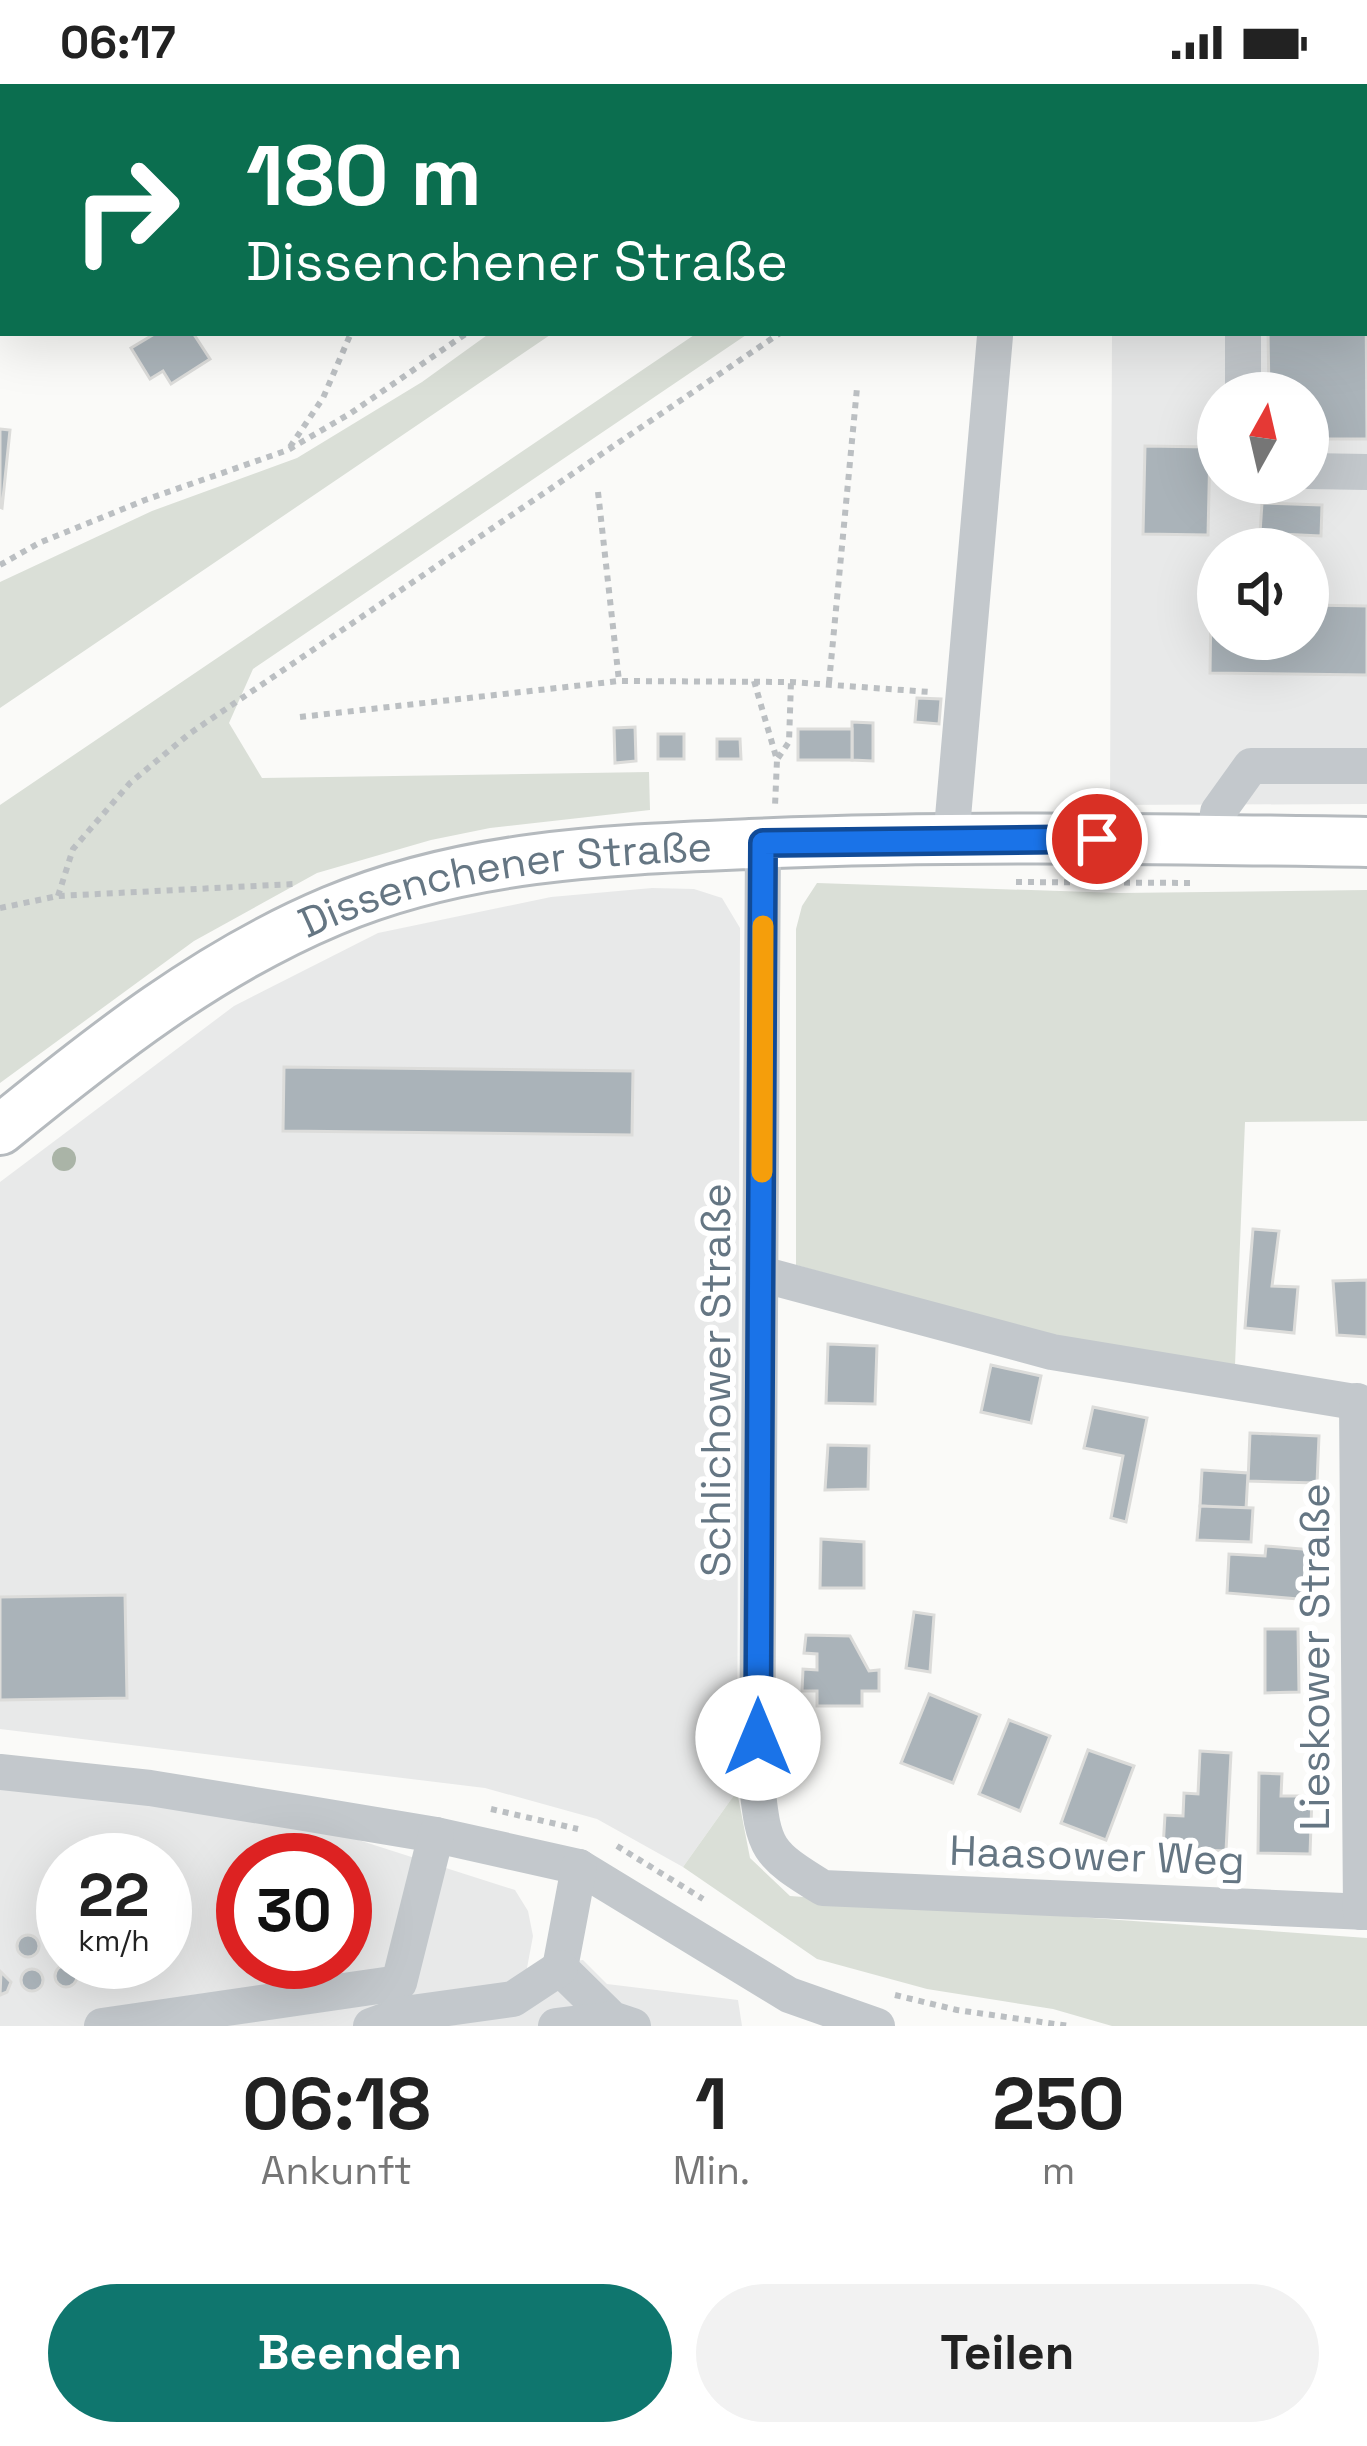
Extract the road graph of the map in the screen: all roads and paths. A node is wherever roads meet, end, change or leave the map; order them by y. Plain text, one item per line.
1 (350, 336) edge
2 (463, 336) edge
3 (776, 336) edge
4 (995, 336) dead end
5 (1243, 336) edge
6 (1243, 372) edge
7 (857, 388) dead end
8 (288, 450) junction
9 (1329, 471) edge
10 (1367, 472) edge
11 (598, 492) dead end
12 (0, 566) edge
13 (754, 681) junction
14 (619, 682) junction
15 (791, 682) junction
16 (829, 683) junction
17 (964, 694) junction
18 (300, 717) dead end
19 (777, 760) junction
20 (1367, 766) edge
21 (769, 828) junction
22 (951, 840) junction
23 (1367, 842) edge
24 (1212, 861) junction
25 (1000, 881) dead end
26 (304, 884) dead end
27 (58, 896) junction
28 (0, 908) edge
29 (0, 1130) edge
30 (761, 1274) junction
31 (1362, 1403) edge
32 (0, 1772) edge
33 (436, 1835) junction
34 (580, 1868) junction
35 (823, 1888) joint
36 (1364, 1912) edge
37 (560, 1968) junction
38 (779, 2011) edge
39 (622, 2022) edge
40 (102, 2026) edge
41 (371, 2026) edge
42 (556, 2026) edge
43 (877, 2026) edge

1 - 8 path
2 - 8 path
3 - 27 path
4 - 17 street
5 - 6 street
7 - 16 path
8 - 12 path
9 - 10 street
11 - 14 path
13 - 14 path
13 - 15 path
13 - 19 path
14 - 18 path
15 - 16 path
15 - 19 path
16 - 17 path
17 - 22 street
19 - 21 path
20 - 24 street
21 - 22 main road, Dissenchener Straße
21 - 29 main road, Dissenchener Straße
21 - 30 street, Schlichower Straße
22 - 24 main road, Dissenchener Straße
23 - 24 main road, Dissenchener Straße
24 - 25 path
26 - 27 path
27 - 28 path
30 - 31 street
30 - 35 street, Schlichower Straße
31 - 36 street, Lieskower Straße
32 - 33 street
33 - 34 street
33 - 40 street
34 - 37 street
34 - 38 street
35 - 36 street, Haasower Weg
37 - 39 street
37 - 41 street
38 - 43 street
39 - 42 street

